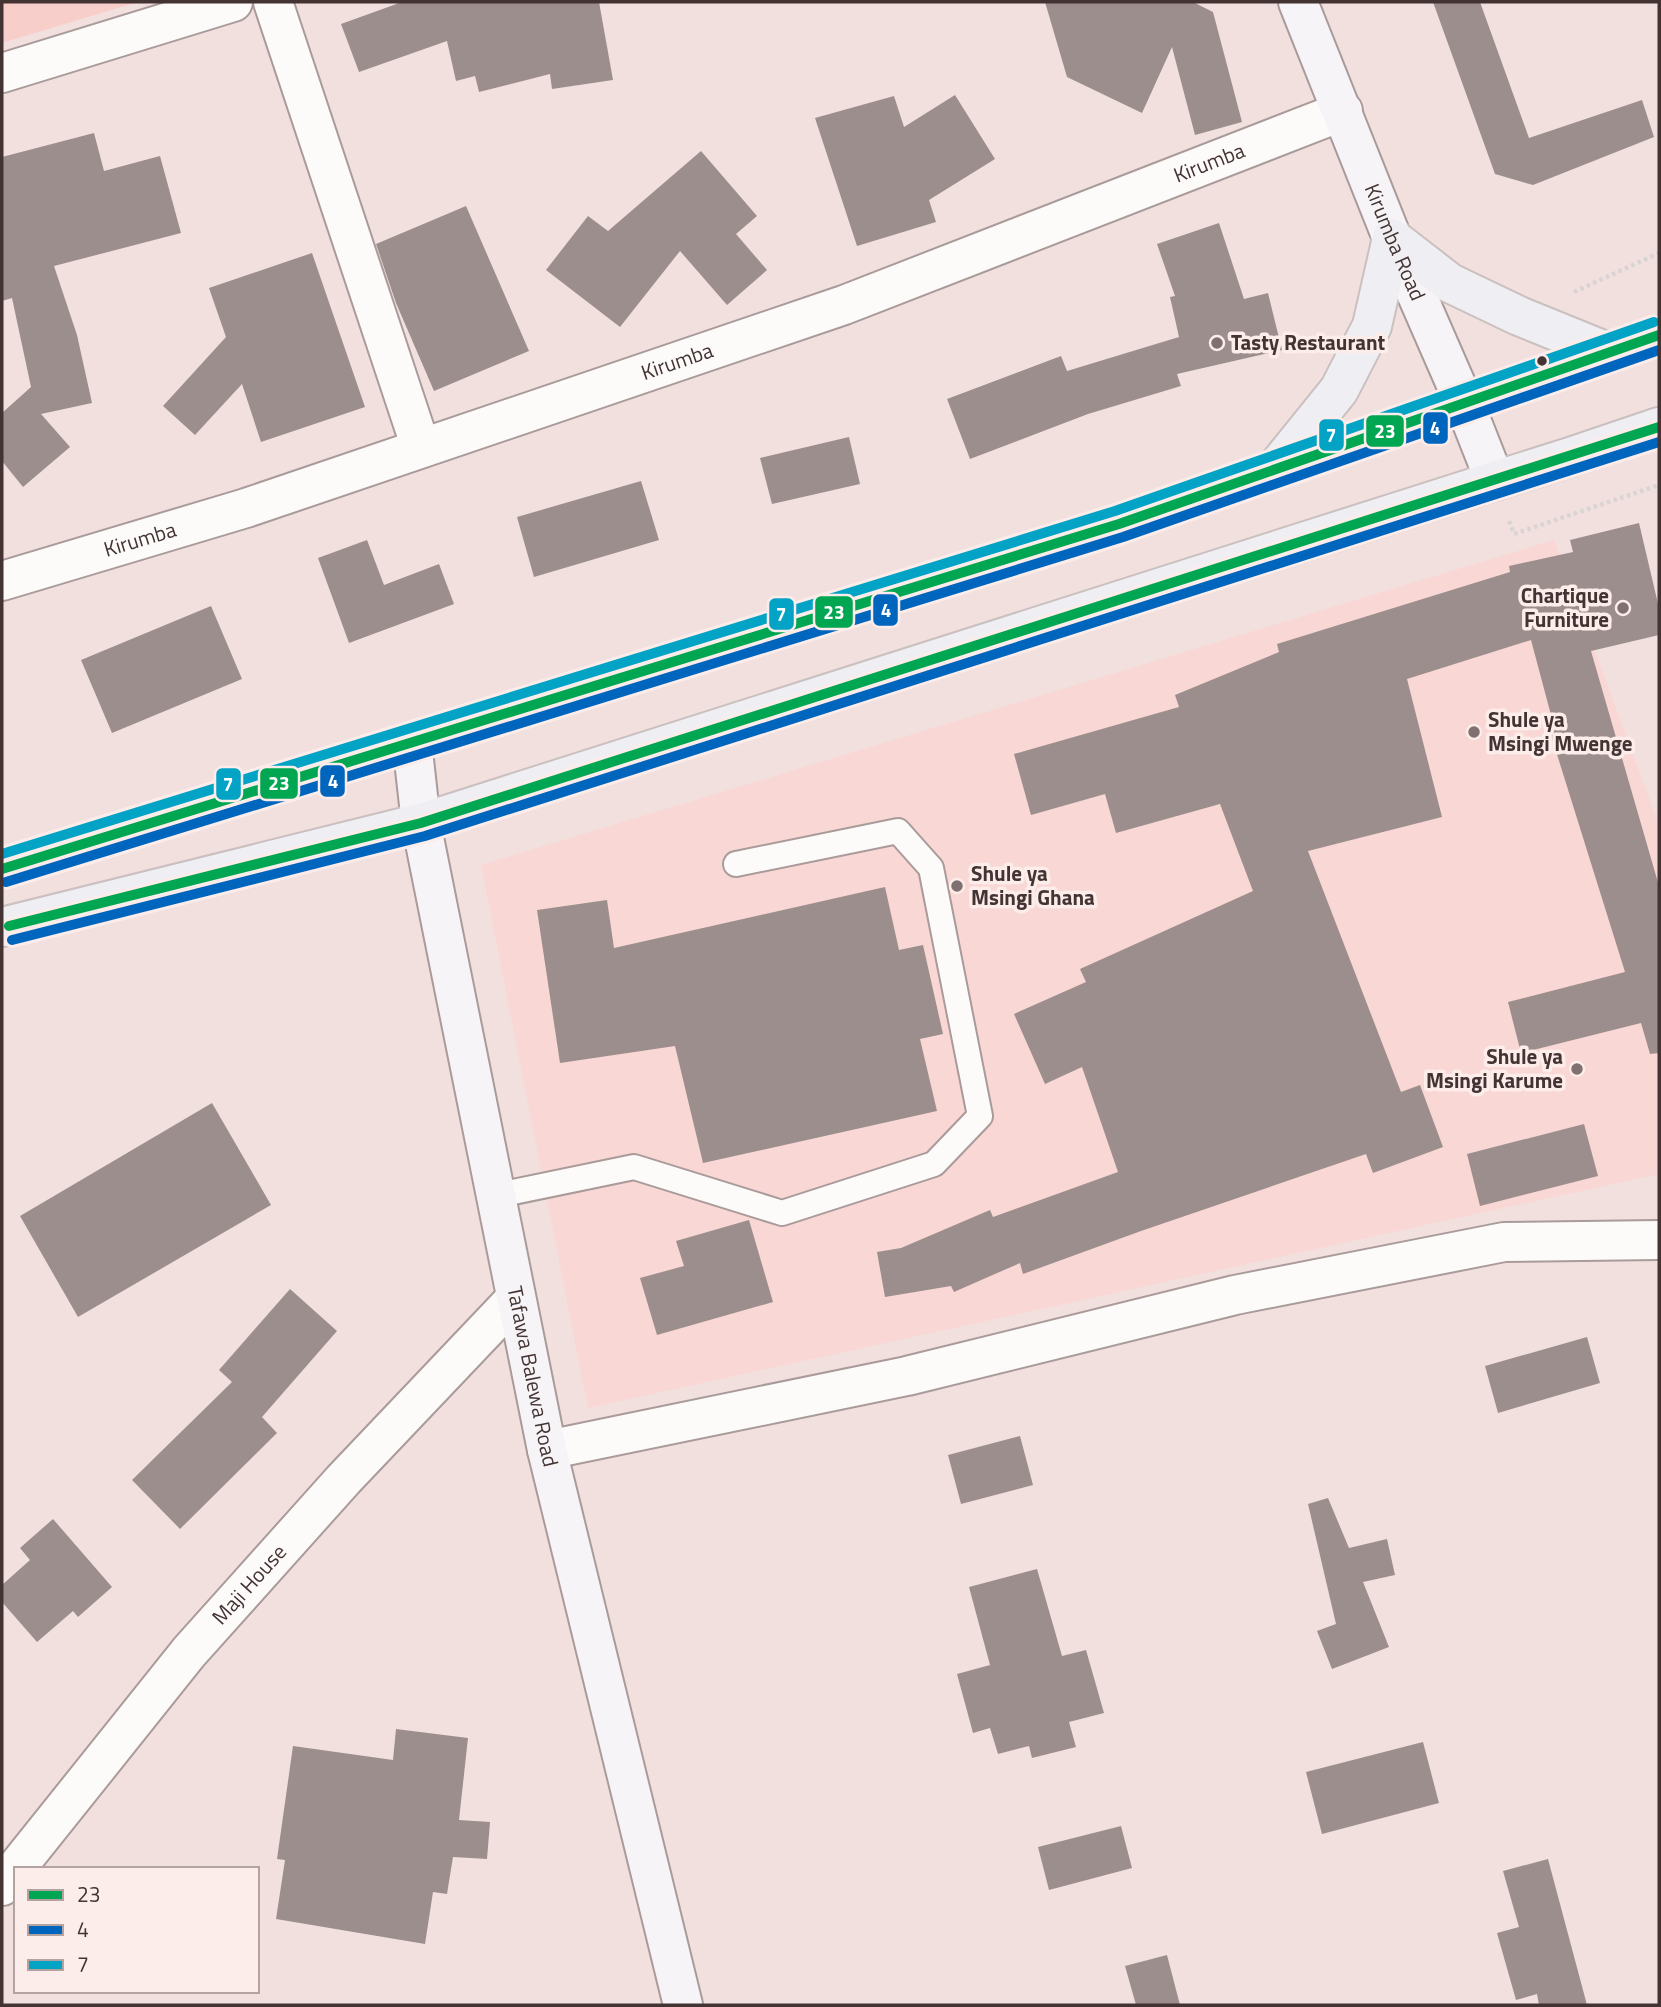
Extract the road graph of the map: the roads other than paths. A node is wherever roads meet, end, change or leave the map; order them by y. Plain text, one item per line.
1 (233, 2) edge
2 (273, 2) edge
3 (1298, 2) edge
4 (2, 73) edge
5 (1343, 111) junction
6 (1392, 238) junction
7 (1659, 335) edge
8 (1610, 353) junction
9 (1465, 405) junction
10 (1659, 426) edge
11 (421, 448) junction
12 (1276, 468) junction
13 (1495, 481) junction
14 (2, 582) edge
15 (412, 742) junction
16 (421, 823) junction
17 (736, 864) dead end
18 (2, 869) edge
19 (2, 927) edge
20 (494, 1196) junction
21 (1659, 1240) edge
22 (515, 1298) junction
23 (547, 1450) junction
24 (17, 1867) edge
25 (14, 1871) edge
26 (2, 1886) edge
27 (683, 2005) edge

1 - 4 street
2 - 11 street
3 - 5 main road, Kirumba Road
5 - 6 main road, Kirumba Road
5 - 11 street, Kirumba
6 - 8 main road
6 - 9 main road, Kirumba Road
6 - 12 main road
7 - 8 main road
8 - 9 main road
9 - 12 main road
9 - 13 main road, Kirumba Road
10 - 13 main road
11 - 14 street, Kirumba
12 - 15 main road
13 - 16 main road
15 - 16 main road, Tafawa Balewa Road
15 - 18 main road
16 - 19 main road
16 - 20 main road, Tafawa Balewa Road
17 - 20 lane
20 - 22 main road, Tafawa Balewa Road
21 - 23 street
22 - 23 main road, Tafawa Balewa Road
22 - 24 street, Maji House
23 - 27 main road, Tafawa Balewa Road
25 - 26 street, Maji House

